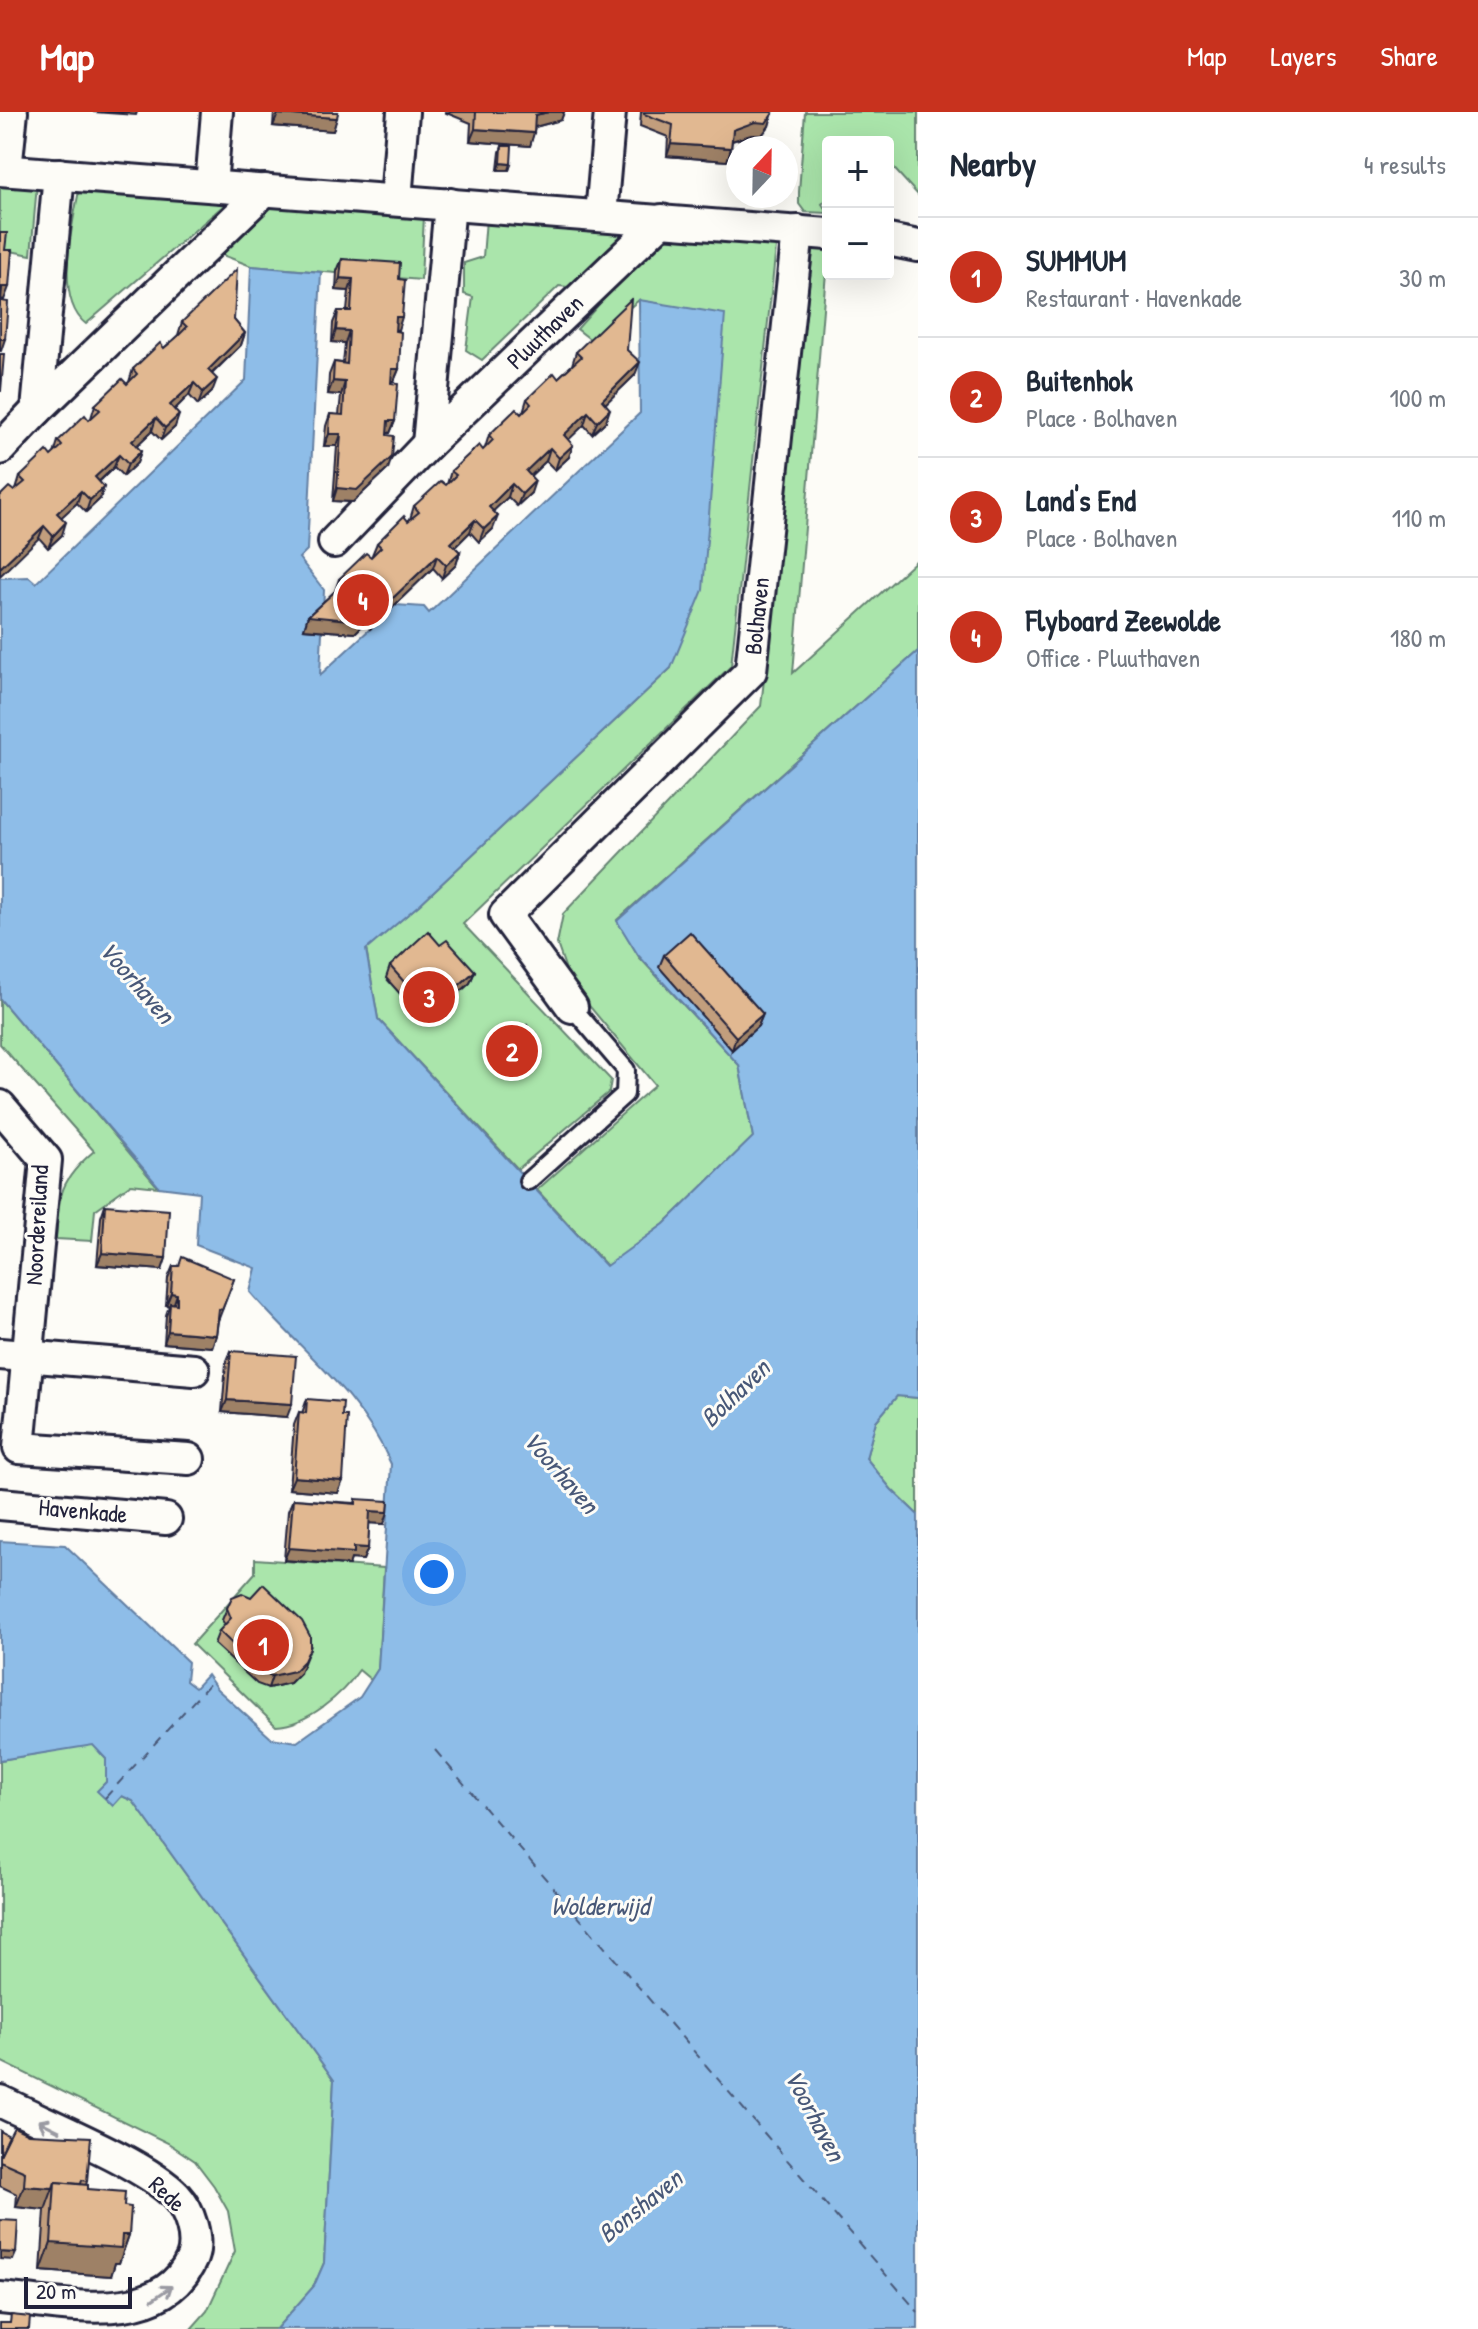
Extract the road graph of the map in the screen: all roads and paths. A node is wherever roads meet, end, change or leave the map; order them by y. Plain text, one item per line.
1 (12, 112) edge
2 (217, 112) edge
3 (403, 112) edge
4 (610, 112) edge
5 (3, 170) edge
6 (59, 174) junction
7 (211, 186) junction
8 (265, 190) junction
9 (396, 200) junction
10 (450, 204) junction
11 (601, 215) junction
12 (662, 220) junction
13 (798, 231) junction
14 (822, 233) edge
15 (894, 241) edge
16 (918, 246) edge
17 (37, 410) junction
18 (428, 444) junction
19 (0, 449) edge
20 (334, 542) dead end
21 (572, 1007) joint
22 (0, 1106) edge
23 (528, 1181) dead end
24 (14, 1356) edge
25 (194, 1370) dead end
26 (189, 1459) dead end
27 (0, 1504) edge
28 (166, 1519) dead end
29 (0, 2101) edge
30 (0, 2298) edge

1 - 5 street
2 - 7 street
3 - 9 street
4 - 11 street
5 - 6 street
6 - 7 street
6 - 17 street
7 - 8 street
8 - 9 street
8 - 17 street
9 - 10 street
10 - 11 street
10 - 18 street
11 - 12 street
12 - 13 street
12 - 18 street, Pluuthaven
13 - 14 street
13 - 21 street, Bolhaven
15 - 16 street
17 - 19 street
18 - 20 street, Pluuthaven
21 - 23 lane
22 - 24 street, Noordereiland
24 - 25 street
24 - 26 street, Noordereiland
27 - 28 street, Havenkade
30 -> 29 street, Rede

